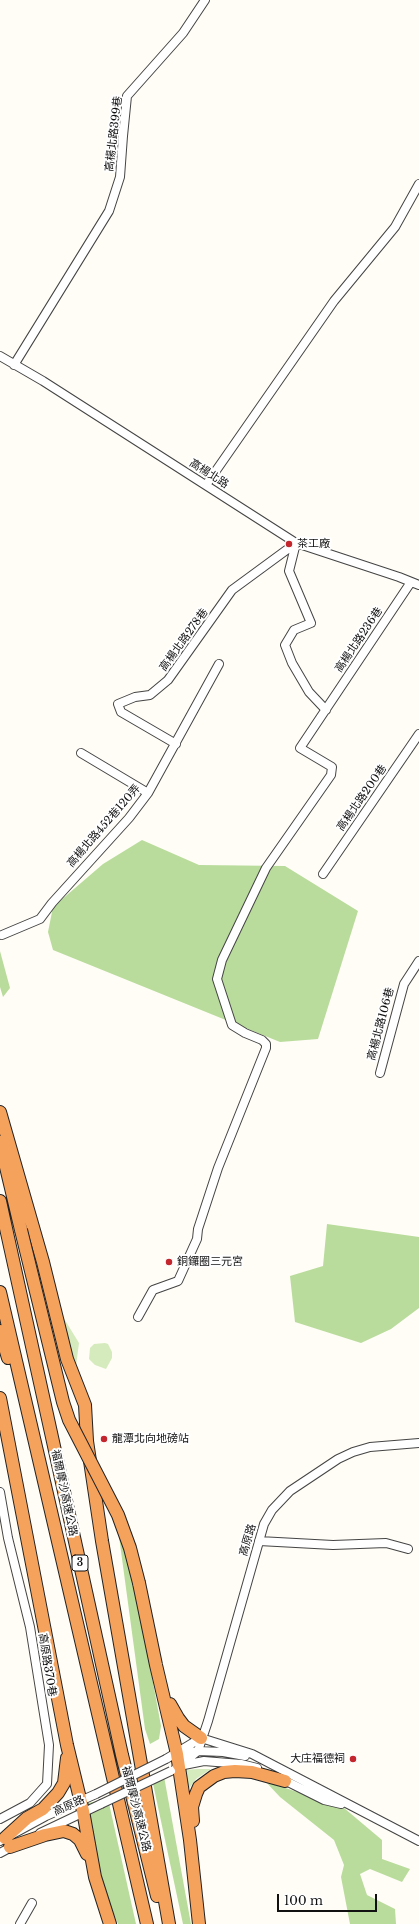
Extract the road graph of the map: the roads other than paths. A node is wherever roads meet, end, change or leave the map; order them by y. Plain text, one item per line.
1 (205, 0) edge
2 (419, 184) edge
3 (0, 356) edge
4 (14, 365) junction
5 (206, 485) junction
6 (296, 543) junction
7 (411, 582) junction
8 (419, 586) edge
9 (219, 664) dead end
10 (326, 710) junction
11 (419, 734) edge
12 (176, 744) junction
13 (81, 753) dead end
14 (148, 793) junction
15 (323, 874) dead end
16 (2, 935) dead end
17 (419, 961) edge
18 (380, 1073) dead end
19 (0, 1112) edge
20 (0, 1142) edge
21 (0, 1201) edge
22 (0, 1292) edge
23 (138, 1317) dead end
24 (0, 1331) edge
25 (0, 1398) edge
26 (28, 1410) junction
27 (419, 1443) edge
28 (0, 1492) edge
29 (259, 1541) junction
30 (408, 1549) dead end
31 (162, 1686) junction
32 (201, 1738) junction
33 (67, 1745) junction
34 (198, 1751) junction
35 (177, 1754) junction
36 (265, 1761) junction
37 (175, 1769) junction
38 (285, 1781) junction
39 (81, 1806) junction
40 (350, 1806) junction
41 (0, 1819) edge
42 (419, 1841) edge
43 (4, 1845) edge
44 (194, 1872) junction
45 (95, 1877) junction
46 (32, 1904) dead end
47 (20, 1924) edge
48 (110, 1924) edge
49 (147, 1924) edge
50 (164, 1924) edge
51 (169, 1924) edge
52 (199, 1924) edge

1 - 4 street, 高楊北路399巷
2 - 5 street
3 - 4 street, 高楊北路
4 - 5 street, 高楊北路
5 - 6 street, 高楊北路
6 - 7 street, 高楊北路
6 - 10 street
6 - 12 street, 高楊北路278巷
7 - 8 street, 高楊北路
7 - 10 street, 高楊北路236巷
9 - 12 street, 高楊北路452巷120弄
10 - 23 street, 高楊北路236巷
11 - 15 street, 高楊北路200巷
12 - 14 street, 高楊北路452巷120弄
13 - 14 street
14 - 16 street, 高楊北路452巷120弄
17 - 18 street, 高楊北路106巷
19 - 51 highway
20 - 31 highway, bridge
21 - 50 highway, 福爾摩沙高速公路 / 3
22 - 26 highway, 福爾摩沙高速公路 / 3
24 - 26 highway
25 - 33 highway
26 - 49 highway, 福爾摩沙高速公路 / 3
27 - 29 street, 高原路
28 - 41 street, 高原路370巷
29 - 30 street
29 - 32 street, 高原路
31 - 32 highway
31 - 35 highway
32 - 34 street, 高原路
32 - 35 street, 高原路
32 - 36 street
33 - 39 highway
33 - 43 highway
34 - 35 street
34 - 36 street
34 - 37 street, 高原路
35 - 37 highway
35 - 39 street, 高原路, bridge
36 - 40 street
37 - 38 street
37 - 39 street, 高原路, bridge
37 - 44 highway
38 - 40 street
38 - 44 highway
39 - 43 street, 高原路
39 - 45 highway
40 - 42 street
43 - 45 highway
44 - 52 highway
45 - 48 highway
46 - 47 street

